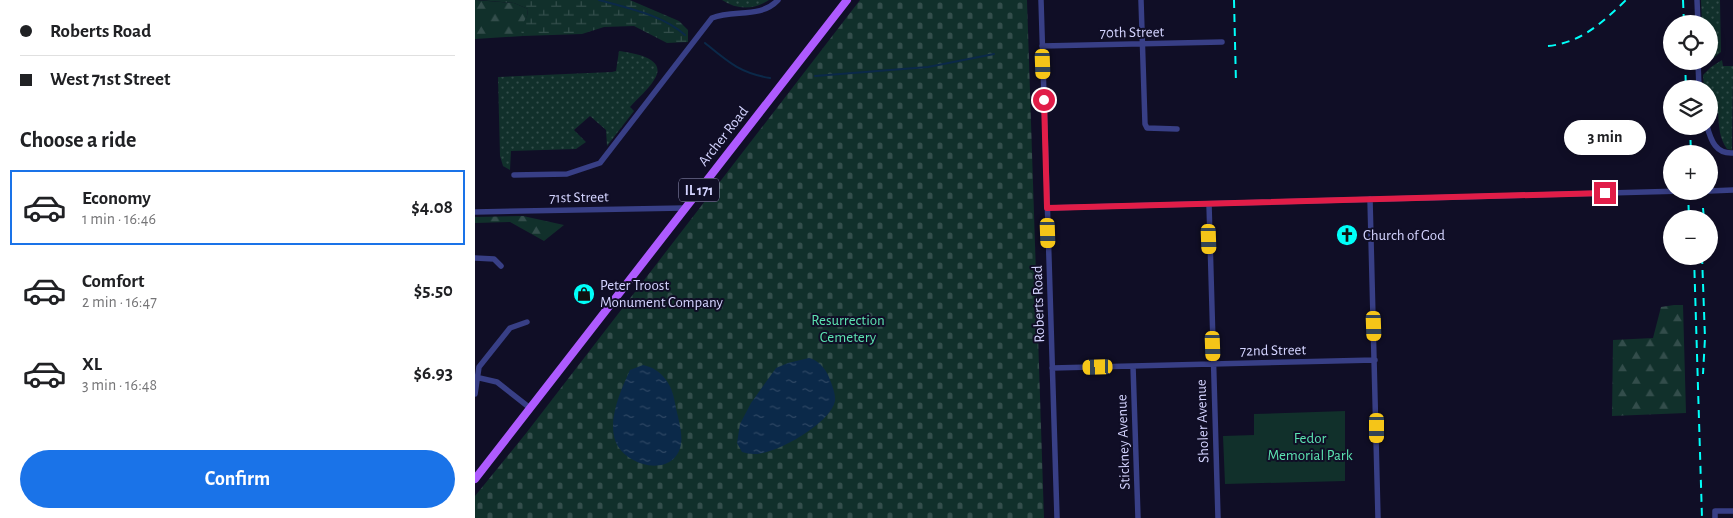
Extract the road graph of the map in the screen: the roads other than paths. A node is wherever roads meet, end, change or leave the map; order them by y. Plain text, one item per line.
1 (778, 0) edge
2 (847, 0) edge
3 (1041, 0) edge
4 (1141, 0) edge
5 (1697, 0) edge
6 (1697, 15) edge
7 (1223, 42) dead end
8 (1143, 44) junction
9 (1042, 46) junction
10 (1177, 128) dead end
11 (1710, 135) edge
12 (1733, 153) edge
13 (514, 174) dead end
14 (1733, 190) edge
15 (1718, 191) edge
16 (1663, 192) edge
17 (1370, 199) junction
18 (1209, 204) junction
19 (684, 208) junction
20 (1047, 208) junction
21 (475, 212) edge
22 (475, 258) edge
23 (501, 266) dead end
24 (527, 322) dead end
25 (1375, 360) junction
26 (1213, 364) junction
27 (1133, 366) junction
28 (1052, 368) junction
29 (476, 377) edge
30 (475, 394) edge
31 (530, 408) junction
32 (475, 479) edge
33 (1733, 511) edge
34 (1715, 515) edge
35 (1057, 518) edge
36 (1138, 518) edge
37 (1218, 518) edge
38 (1378, 518) edge

1 - 13 street
2 - 19 main road, Archer Road / IL 171
3 - 9 street, Roberts Road
4 - 8 street
5 - 6 street
7 - 8 street, 70th Street
8 - 9 street, 70th Street
8 - 10 street
9 - 20 street, Roberts Road
11 - 12 street
14 - 15 street
16 - 17 street
17 - 18 street
17 - 25 street
18 - 20 street
18 - 26 street, Sholer Avenue
19 - 21 street, 71st Street
19 - 31 main road, Archer Road / IL 171
20 - 28 street, Roberts Road
22 - 23 street
24 - 29 street
25 - 26 street, 72nd Street
25 - 38 street
26 - 27 street, 72nd Street
26 - 37 street, Sholer Avenue
27 - 28 street, 72nd Street
27 - 36 street, Stickney Avenue
28 - 35 street, Roberts Road
29 - 30 street
29 - 31 street
31 - 32 main road, Archer Road / IL 171
33 - 34 street

